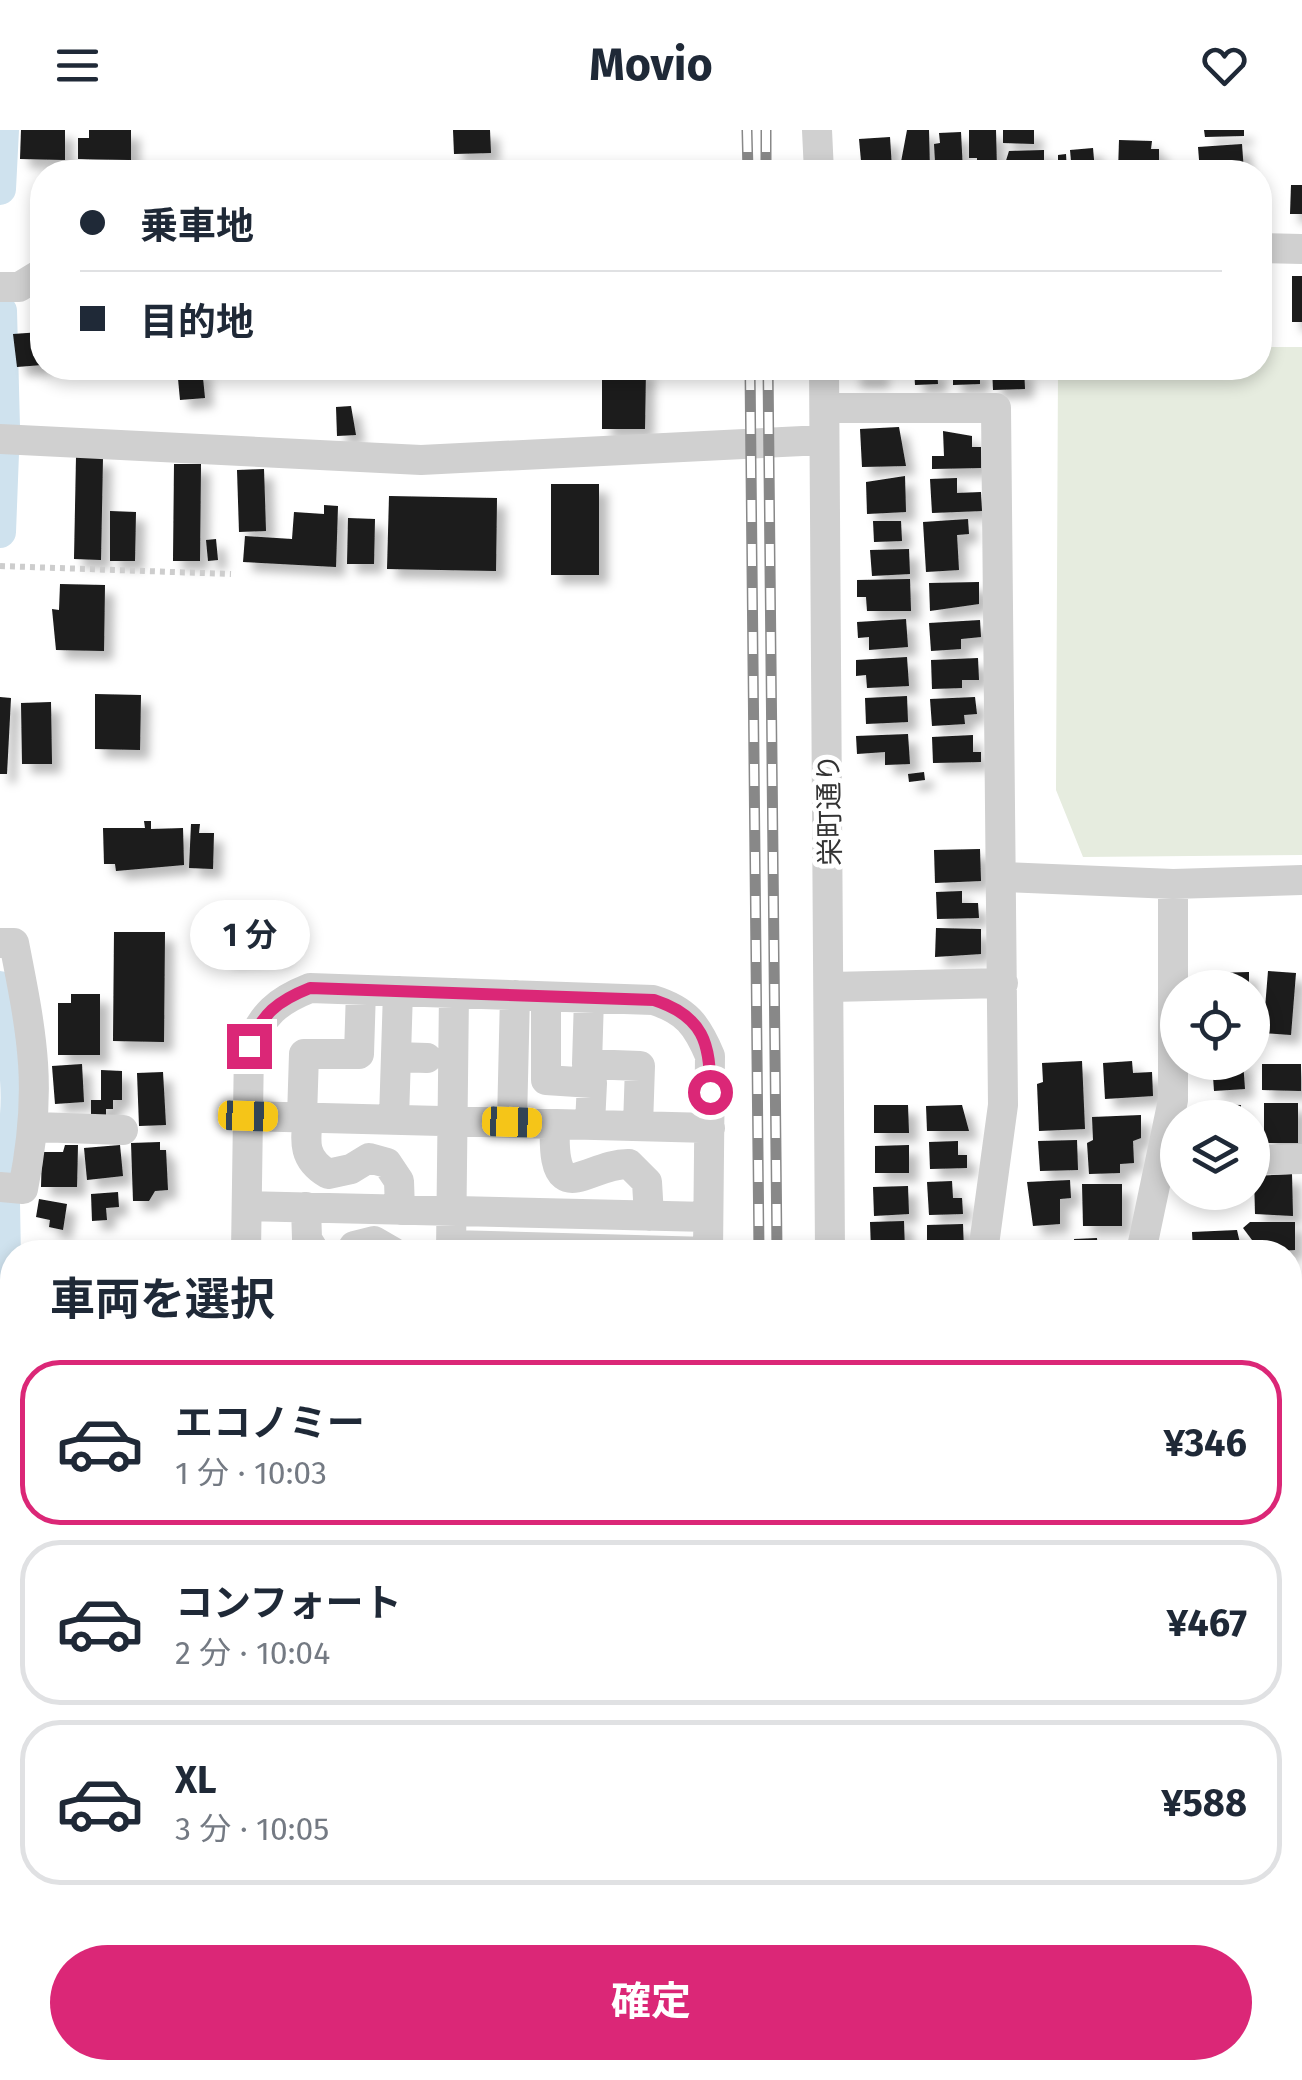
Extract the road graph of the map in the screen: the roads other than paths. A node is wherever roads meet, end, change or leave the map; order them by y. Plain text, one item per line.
1 (817, 130) edge
2 (818, 160) edge
3 (1272, 248) edge
4 (1302, 249) edge
5 (30, 280) edge
6 (0, 287) edge
7 (825, 380) edge
8 (826, 408) junction
9 (10, 440) edge
10 (823, 440) junction
11 (1004, 877) junction
12 (1302, 880) edge
13 (1173, 884) junction
14 (0, 943) edge
15 (1004, 983) junction
16 (831, 987) junction
17 (361, 990) junction
18 (398, 991) junction
19 (454, 993) junction
20 (515, 996) junction
21 (546, 997) junction
22 (589, 998) junction
23 (396, 1057) junction
24 (428, 1058) dead end
25 (248, 1116) junction
26 (305, 1117) junction
27 (394, 1119) junction
28 (453, 1121) junction
29 (512, 1122) junction
30 (554, 1124) junction
31 (590, 1124) junction
32 (638, 1126) junction
33 (36, 1127) junction
34 (710, 1128) junction
35 (123, 1130) dead end
36 (1302, 1159) edge
37 (1270, 1160) edge
38 (0, 1188) edge
39 (247, 1206) junction
40 (306, 1208) junction
41 (400, 1210) junction
42 (452, 1211) junction
43 (649, 1216) junction
44 (708, 1217) junction
45 (246, 1240) edge
46 (307, 1240) edge
47 (451, 1240) edge
48 (708, 1240) edge
49 (830, 1240) edge
50 (985, 1240) edge
51 (1144, 1240) edge

1 - 2 street
3 - 4 street
5 - 6 street
7 - 8 street, 栄町通り
8 - 10 street, 栄町通り
8 - 11 street
9 - 10 street
10 - 16 street, 栄町通り
11 - 13 street
11 - 15 street
12 - 13 street
13 - 51 street
14 - 33 street
15 - 16 street
15 - 50 street
16 - 49 street, 栄町通り
17 - 18 street
17 - 25 street
17 - 26 street
18 - 19 street
18 - 23 street
19 - 20 street
19 - 28 street
20 - 21 street
20 - 29 street
21 - 22 street
21 - 31 street
22 - 32 street
22 - 34 street
23 - 24 street
23 - 27 street
25 - 26 street
25 - 39 street
26 - 27 street
26 - 41 street
27 - 28 street
28 - 29 street
28 - 42 street
29 - 30 street
30 - 31 street
30 - 43 street
31 - 32 street
32 - 34 street
33 - 35 street
33 - 38 street
34 - 44 street
36 - 37 street
39 - 40 street
39 - 45 street
40 - 41 street
40 - 46 street
41 - 42 street
42 - 43 street
42 - 47 street
43 - 44 street
44 - 48 street

